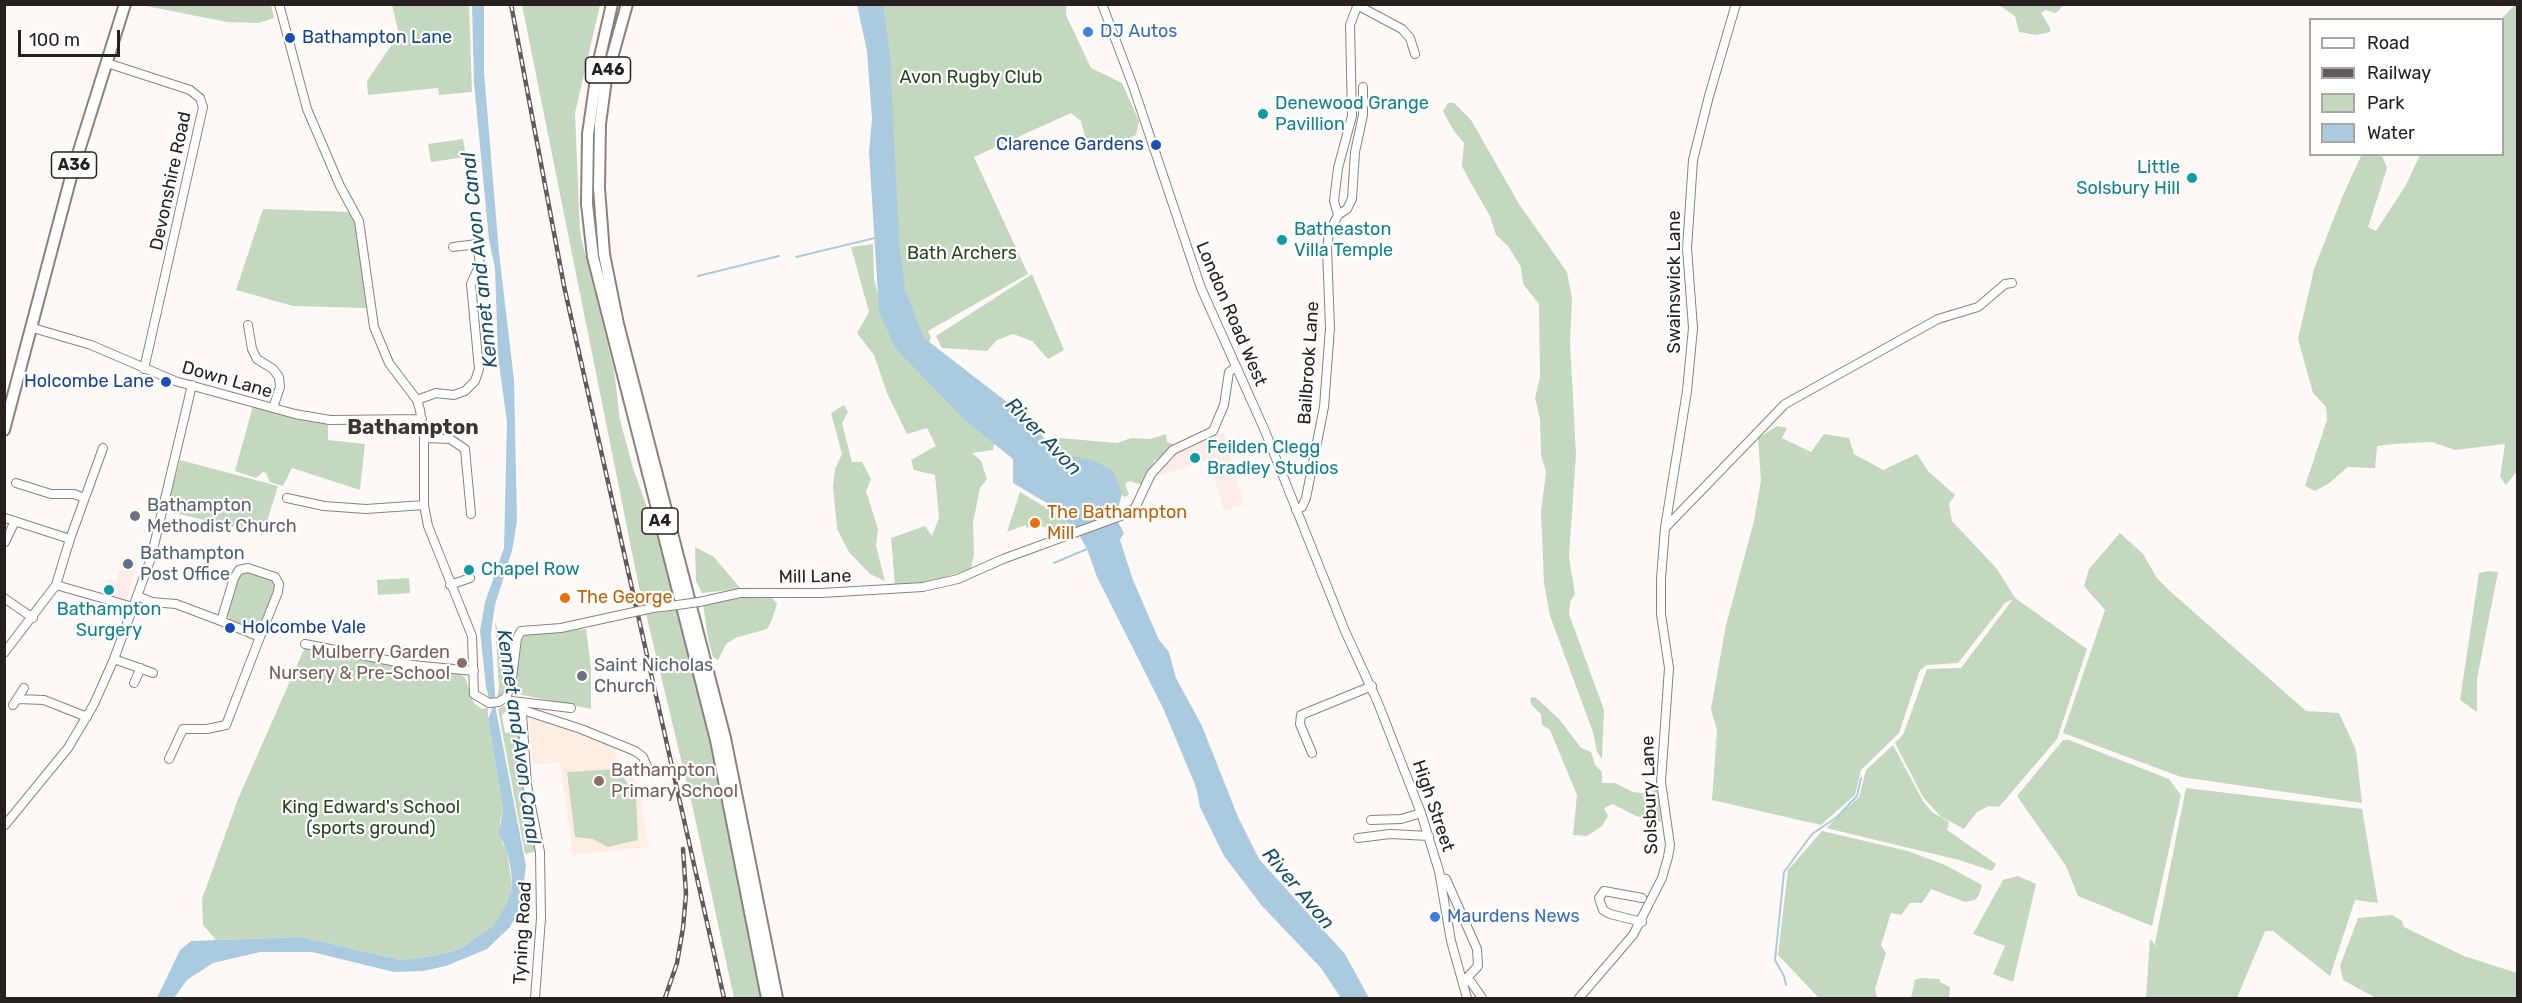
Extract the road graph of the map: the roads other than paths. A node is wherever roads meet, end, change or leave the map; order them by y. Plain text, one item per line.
1 (125, 4) edge
2 (279, 4) edge
3 (613, 4) edge
4 (627, 4) edge
5 (634, 4) edge
6 (1102, 4) edge
7 (1736, 4) edge
8 (1357, 5) edge
9 (603, 41) joint
10 (1415, 54) dead end
11 (107, 63) junction
12 (1363, 87) dead end
13 (600, 138) junction
14 (1338, 215) junction
15 (453, 248) dead end
16 (2012, 283) dead end
17 (248, 325) dead end
18 (33, 328) junction
19 (1236, 367) junction
20 (144, 369) junction
21 (192, 385) junction
22 (417, 400) junction
23 (273, 408) junction
24 (422, 419) junction
25 (4, 430) edge
26 (424, 438) junction
27 (103, 448) dead end
28 (16, 483) dead end
29 (84, 498) junction
30 (287, 498) dead end
31 (424, 505) junction
32 (1296, 510) junction
33 (471, 514) dead end
34 (5, 518) edge
35 (15, 521) junction
36 (1665, 528) junction
37 (70, 539) junction
38 (5, 542) edge
39 (470, 578) dead end
40 (56, 585) junction
41 (450, 585) junction
42 (137, 596) junction
43 (4, 598) edge
44 (133, 607) junction
45 (33, 618) junction
46 (221, 621) junction
47 (1345, 631) joint
48 (260, 637) junction
49 (305, 644) dead end
50 (4, 653) edge
51 (114, 659) junction
52 (141, 668) junction
53 (474, 671) junction
54 (153, 673) dead end
55 (134, 683) dead end
56 (1371, 686) junction
57 (24, 688) dead end
58 (507, 699) junction
59 (571, 708) dead end
60 (520, 709) junction
61 (87, 717) junction
62 (1312, 753) dead end
63 (169, 759) dead end
64 (650, 773) dead end
65 (1421, 813) junction
66 (1371, 820) dead end
67 (5, 825) edge
68 (1429, 836) junction
69 (1358, 838) dead end
70 (1441, 878) junction
71 (1642, 898) dead end
72 (1641, 921) junction
73 (1465, 979) junction
74 (535, 999) edge
75 (767, 999) edge
76 (777, 999) edge
77 (1467, 999) edge
78 (1482, 999) edge
79 (1579, 999) edge

1 - 11 highway, A36
2 - 22 street
3 - 9 highway, A46
4 - 13 highway, A46
5 - 13 highway
6 - 19 street, London Road West
7 - 36 street, Swainswick Lane
8 - 10 street
8 - 14 street, Bailbrook Lane
9 - 75 highway, A4
11 - 18 highway, A36
11 - 20 street, Devonshire Road
12 - 14 street, Bailbrook Lane
13 - 76 highway, A4
14 - 32 street, Bailbrook Lane
15 - 22 street
16 - 36 street
17 - 23 street
18 - 20 street, Down Lane
18 - 25 highway, A36
19 - 32 street, London Road West
19 - 58 street, Mill Lane, bridge
20 - 21 street, Down Lane
21 - 23 street, Down Lane
21 - 42 street
22 - 24 street
23 - 24 street, Down Lane
24 - 26 street
26 - 31 street
26 - 33 street
27 - 29 street
28 - 29 street
29 - 37 street
30 - 31 street
31 - 41 street
32 - 47 street, London Road West
34 - 35 street
35 - 37 street
35 - 38 street
36 - 72 street, Solsbury Lane
37 - 40 street
39 - 41 street
40 - 44 street
40 - 45 street
41 - 53 street
42 - 44 street
42 - 46 street
43 - 45 street
44 - 51 street
45 - 50 street
46 - 48 street
46 - 48 street
47 - 56 street, High Street
48 - 63 street
49 - 53 street
51 - 52 street
51 - 61 street
52 - 54 street
52 - 55 street
53 - 58 street
56 - 62 street
56 - 65 street, High Street
57 - 61 street
58 - 59 street
58 - 60 street
60 - 64 street
60 - 74 street, Tyning Road
61 - 67 street
65 - 66 street
65 - 68 street, High Street
68 - 69 street
68 - 70 street, High Street
70 - 73 street, High Street
70 - 73 street
71 - 72 street
72 - 79 street, Solsbury Lane
73 - 77 street, High Street
73 - 78 street

